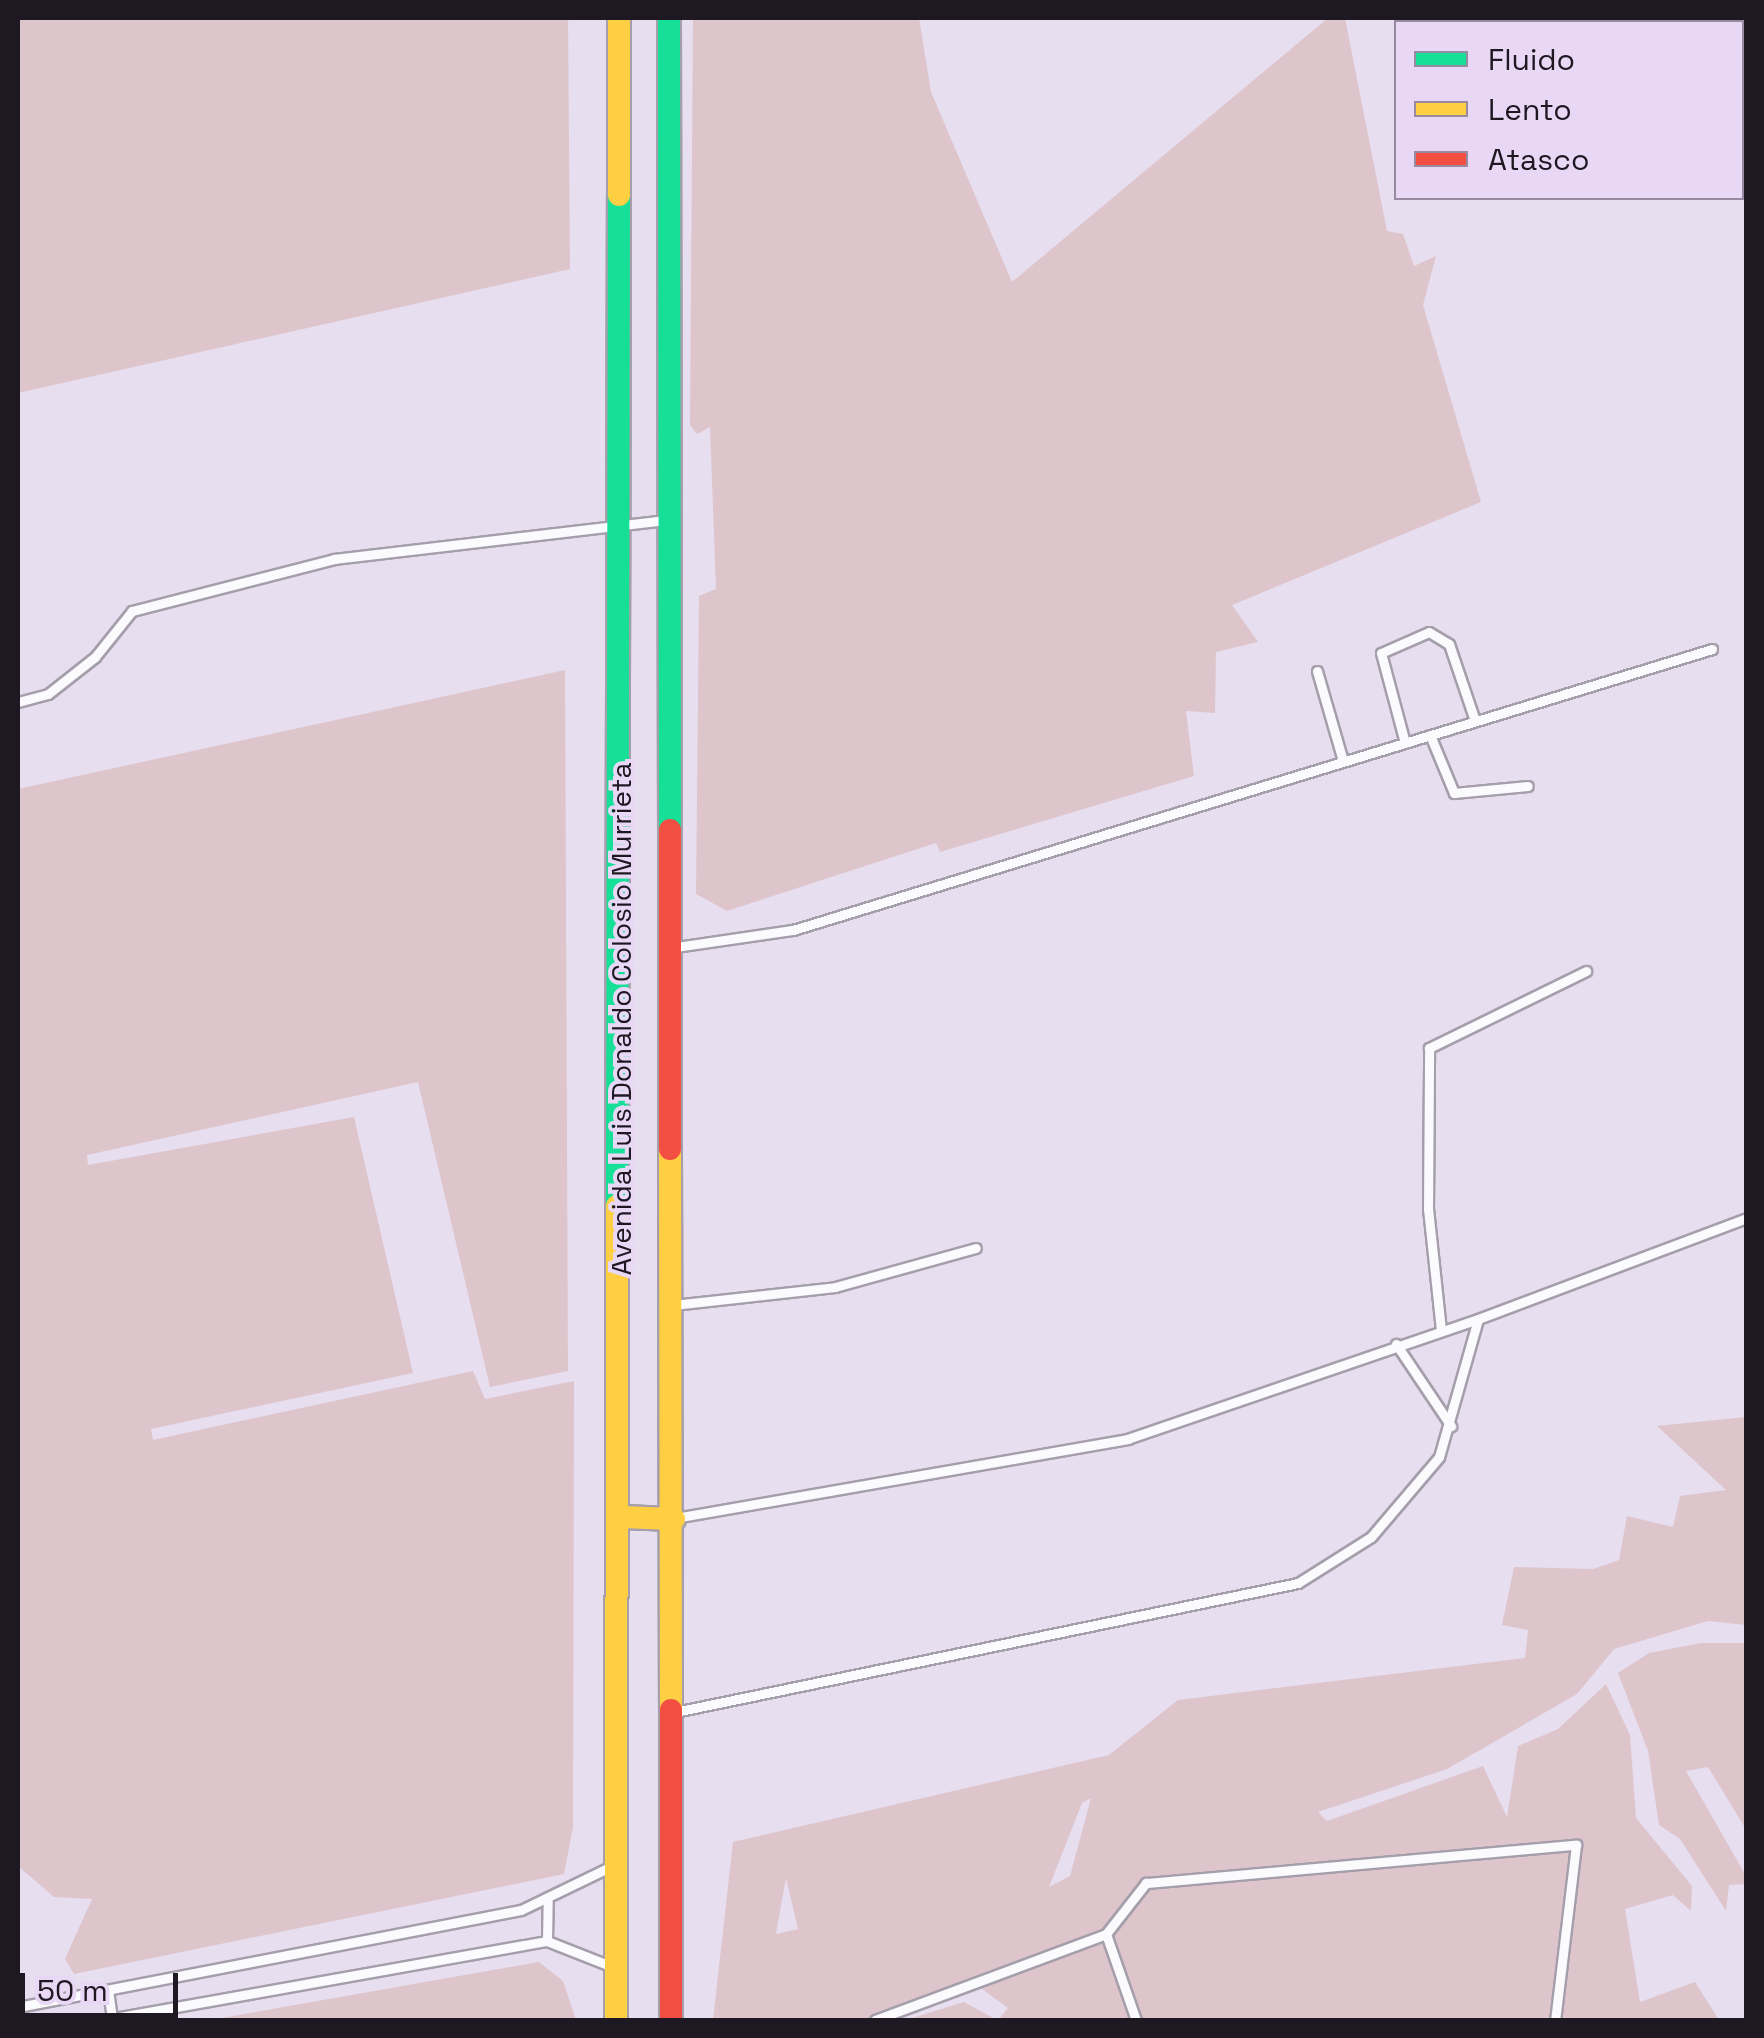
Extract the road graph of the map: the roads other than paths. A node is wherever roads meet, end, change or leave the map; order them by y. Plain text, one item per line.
1 (618, 18) edge
2 (669, 18) edge
3 (620, 518) junction
4 (670, 520) junction
5 (1712, 650) dead end
6 (1317, 671) dead end
7 (18, 702) edge
8 (1475, 721) junction
9 (1430, 735) junction
10 (1405, 742) junction
11 (1343, 761) junction
12 (1528, 786) dead end
13 (676, 947) junction
14 (1586, 971) dead end
15 (1746, 1218) edge
16 (976, 1248) dead end
17 (673, 1305) junction
18 (1478, 1320) junction
19 (1441, 1330) junction
20 (1396, 1344) junction
21 (1451, 1426) junction
22 (621, 1517) junction
23 (674, 1518) junction
24 (672, 1712) junction
25 (622, 1861) junction
26 (548, 1902) junction
27 (1106, 1934) junction
28 (547, 1941) junction
29 (616, 1968) junction
30 (108, 1990) junction
31 (18, 2007) edge
32 (107, 2020) edge
33 (616, 2020) edge
34 (671, 2020) edge
35 (874, 2020) edge
36 (1136, 2020) edge
37 (1555, 2020) edge

1 - 3 main road, Avenida Luis Donaldo Colosio Murrieta
2 - 4 main road, Avenida Luis Donaldo Colosio Murrieta
3 - 4 lane
3 - 7 lane
3 - 22 main road, Avenida Luis Donaldo Colosio Murrieta
4 - 13 main road, Avenida Luis Donaldo Colosio Murrieta
5 - 8 lane
6 - 11 lane
8 - 9 lane
8 - 10 lane
9 - 10 lane
9 - 12 lane
10 - 11 lane
11 - 13 lane
13 - 17 main road, Avenida Luis Donaldo Colosio Murrieta
14 - 19 lane
15 - 18 lane
16 - 17 lane
17 - 23 main road, Avenida Luis Donaldo Colosio Murrieta
18 - 19 lane
18 - 21 lane
19 - 20 lane
20 - 21 lane
20 - 23 lane
21 - 24 lane
22 - 23 main road
22 - 25 main road, Avenida Luis Donaldo Colosio Murrieta
23 - 24 main road, Avenida Luis Donaldo Colosio Murrieta
24 - 34 main road, Avenida Luis Donaldo Colosio Murrieta
25 - 26 lane
25 - 29 main road, Avenida Luis Donaldo Colosio Murrieta
26 - 28 lane
26 - 30 lane
27 - 35 lane
27 - 36 lane
27 - 37 lane
28 - 29 lane
28 - 32 lane
29 - 33 main road, Avenida Luis Donaldo Colosio Murrieta
30 - 31 lane
30 - 32 lane

